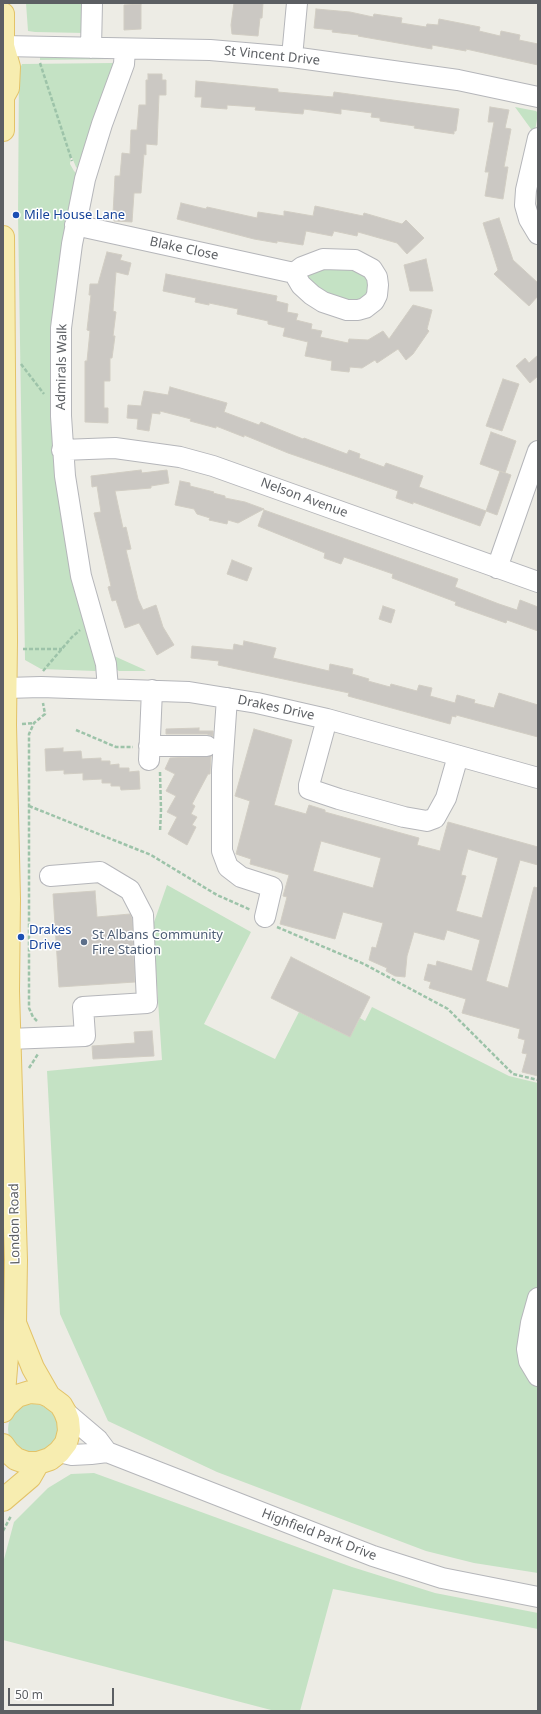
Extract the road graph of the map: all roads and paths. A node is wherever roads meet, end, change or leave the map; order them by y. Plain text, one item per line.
1 (92, 3) edge
2 (298, 3) edge
3 (3, 14) edge
4 (3, 46) edge
5 (35, 48) junction
6 (91, 48) junction
7 (125, 48) junction
8 (292, 57) junction
9 (8, 88) junction
10 (538, 97) edge
11 (3, 130) edge
12 (3, 136) edge
13 (538, 138) edge
14 (85, 179) junction
15 (75, 225) junction
16 (538, 234) edge
17 (3, 237) edge
18 (294, 273) dead end
19 (3, 340) edge
20 (61, 416) junction
21 (62, 450) junction
22 (538, 451) edge
23 (4, 510) edge
24 (4, 566) edge
25 (497, 568) junction
26 (538, 582) edge
27 (94, 620) junction
28 (24, 649) dead end
29 (62, 649) junction
30 (41, 687) junction
31 (6, 688) junction
32 (108, 689) junction
33 (152, 690) junction
34 (227, 698) junction
35 (327, 719) junction
36 (76, 730) dead end
37 (207, 746) dead end
38 (149, 753) junction
39 (458, 756) junction
40 (538, 778) edge
41 (29, 806) junction
42 (160, 832) dead end
43 (50, 876) dead end
44 (6, 900) edge
45 (265, 917) junction
46 (40, 1038) junction
47 (9, 1039) junction
48 (29, 1074) dead end
49 (538, 1080) edge
50 (8, 1142) edge
51 (538, 1298) edge
52 (15, 1323) junction
53 (538, 1376) edge
54 (49, 1396) junction
55 (4, 1408) edge
56 (65, 1412) junction
57 (3, 1445) edge
58 (59, 1452) junction
59 (107, 1452) junction
60 (38, 1463) junction
61 (8, 1505) edge
62 (3, 1531) edge
63 (538, 1597) edge

1 - 6 street
2 - 8 street
3 - 4 main road
4 - 5 street, St Vincent Drive
4 - 9 main road
5 - 6 street, St Vincent Drive
5 - 14 path
6 - 7 street, St Vincent Drive
7 - 8 street, St Vincent Drive
7 - 14 street, Admirals Walk
8 - 10 street, St Vincent Drive
9 - 11 main road
9 - 12 main road
13 - 16 street
14 - 15 street, Admirals Walk
15 - 18 street, Blake Close
15 - 20 street, Admirals Walk
17 - 19 main road, London Road
19 - 20 path
19 - 23 main road, London Road
20 - 21 street, Admirals Walk
21 - 25 street, Nelson Avenue
21 - 27 street, Admirals Walk
22 - 25 street
23 - 24 main road, London Road
24 - 31 main road, London Road
25 - 26 street, Nelson Avenue
27 - 29 path
27 - 32 street, Admirals Walk
28 - 29 path
29 - 30 path
30 - 31 street, Drakes Drive
30 - 32 street, Drakes Drive
30 - 41 path
31 - 44 main road, London Road
32 - 33 street, Drakes Drive
33 - 34 street, Drakes Drive
33 - 38 street
34 - 35 street, Drakes Drive
34 - 45 street
35 - 39 street, Drakes Drive
35 - 39 street
36 - 38 path
37 - 38 street
38 - 42 path
39 - 40 street, Drakes Drive
41 - 45 path
41 - 46 path
43 - 46 street
44 - 47 main road, London Road
45 - 49 path
46 - 47 street
46 - 48 path
47 - 50 main road, London Road
50 - 52 main road, London Road
51 - 53 street
52 - 54 main road, London Road
52 - 55 main road, London Road
54 - 55 main road, London Road
54 - 56 main road, London Road
56 - 58 main road
56 - 59 street, Highfield Park Drive
57 - 60 main road
58 - 59 street, Highfield Park Drive
58 - 60 main road
59 - 63 street, Highfield Park Drive
60 - 61 main road
61 - 62 path

